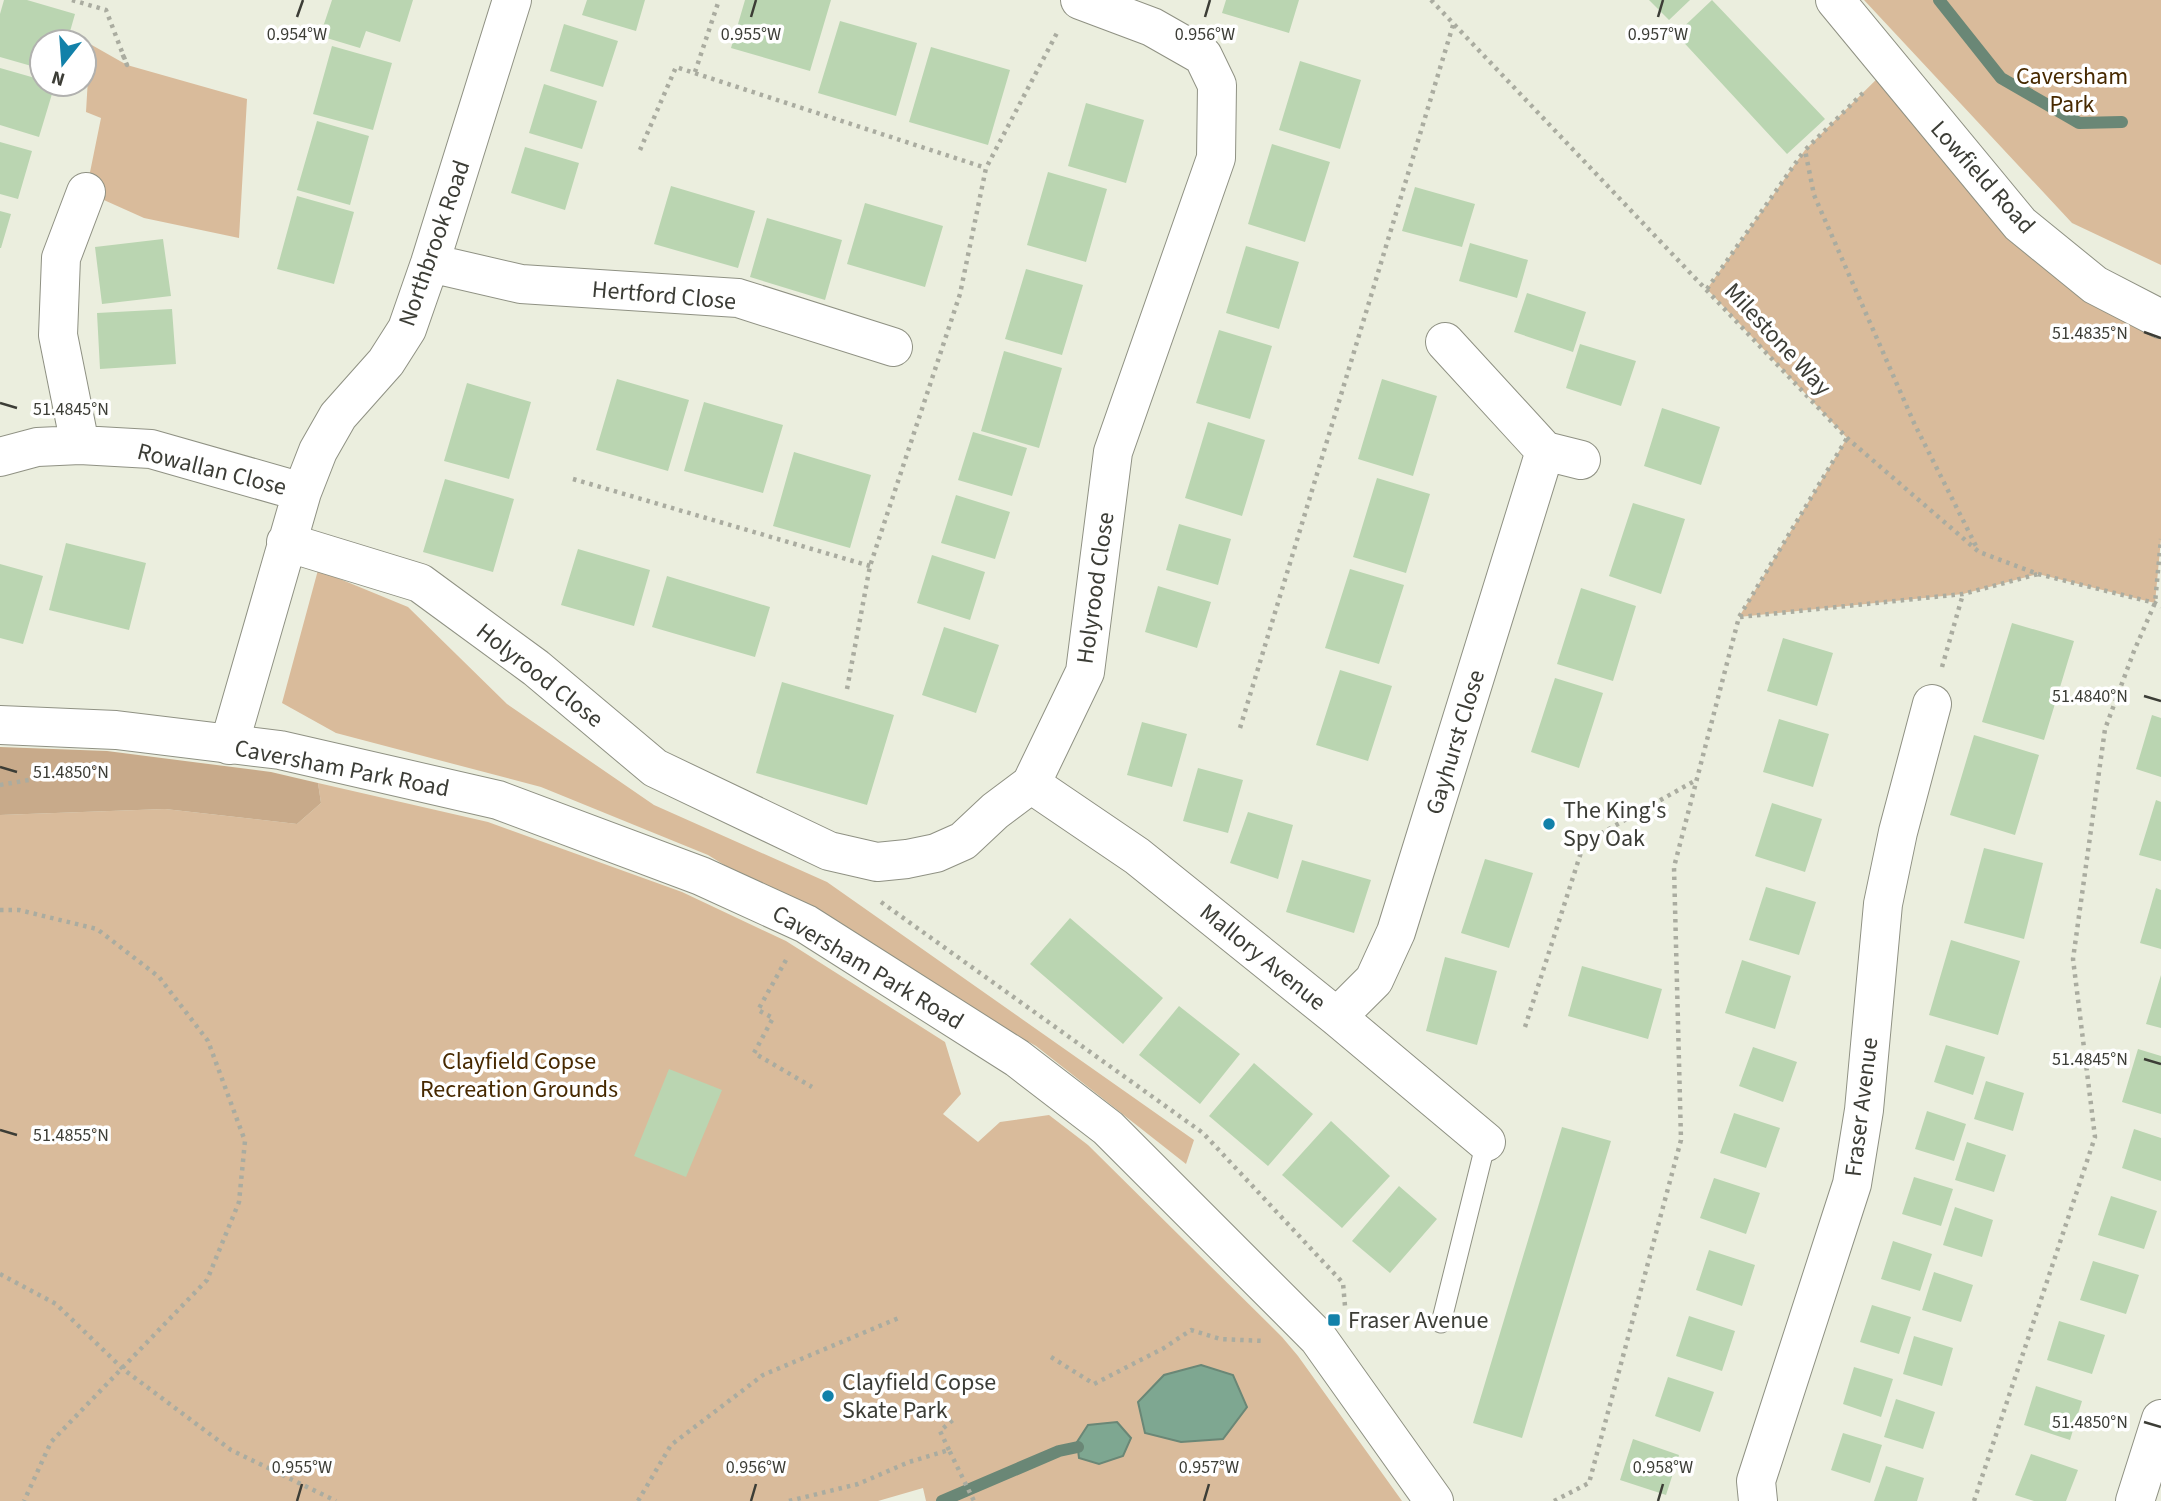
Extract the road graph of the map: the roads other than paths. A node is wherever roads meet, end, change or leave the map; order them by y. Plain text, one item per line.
1 (512, 0) edge
2 (1836, 0) edge
3 (1071, 12) edge
4 (86, 192) dead end
5 (430, 263) junction
6 (2161, 319) edge
7 (1445, 342) dead end
8 (893, 347) dead end
9 (80, 445) junction
10 (1545, 451) junction
11 (0, 457) edge
12 (1581, 460) dead end
13 (302, 492) junction
14 (286, 542) junction
15 (1932, 704) road end
16 (0, 725) edge
17 (229, 745) junction
18 (1031, 784) junction
19 (1336, 1017) junction
20 (1486, 1143) joint
21 (1441, 1323) dead end
22 (2161, 1419) edge
23 (1434, 1501) edge
24 (1758, 1501) edge
25 (2135, 1501) edge

1 - 5 street, Northbrook Road
2 - 6 street, Lowfield Road
3 - 18 street, Holyrood Close
4 - 9 street
5 - 8 street, Hertford Close
5 - 13 street, Northbrook Road
7 - 10 street
9 - 11 street, Rowallan Close
9 - 13 street, Rowallan Close
10 - 12 street
10 - 19 street, Gayhurst Close
13 - 14 street, Northbrook Road
14 - 17 street, Northbrook Road
14 - 18 street, Holyrood Close
15 - 24 street, Fraser Avenue
16 - 17 street, Caversham Park Road
17 - 23 street, Caversham Park Road
18 - 19 street, Mallory Avenue
19 - 20 street, Mallory Avenue
20 - 21 lane
22 - 25 street

